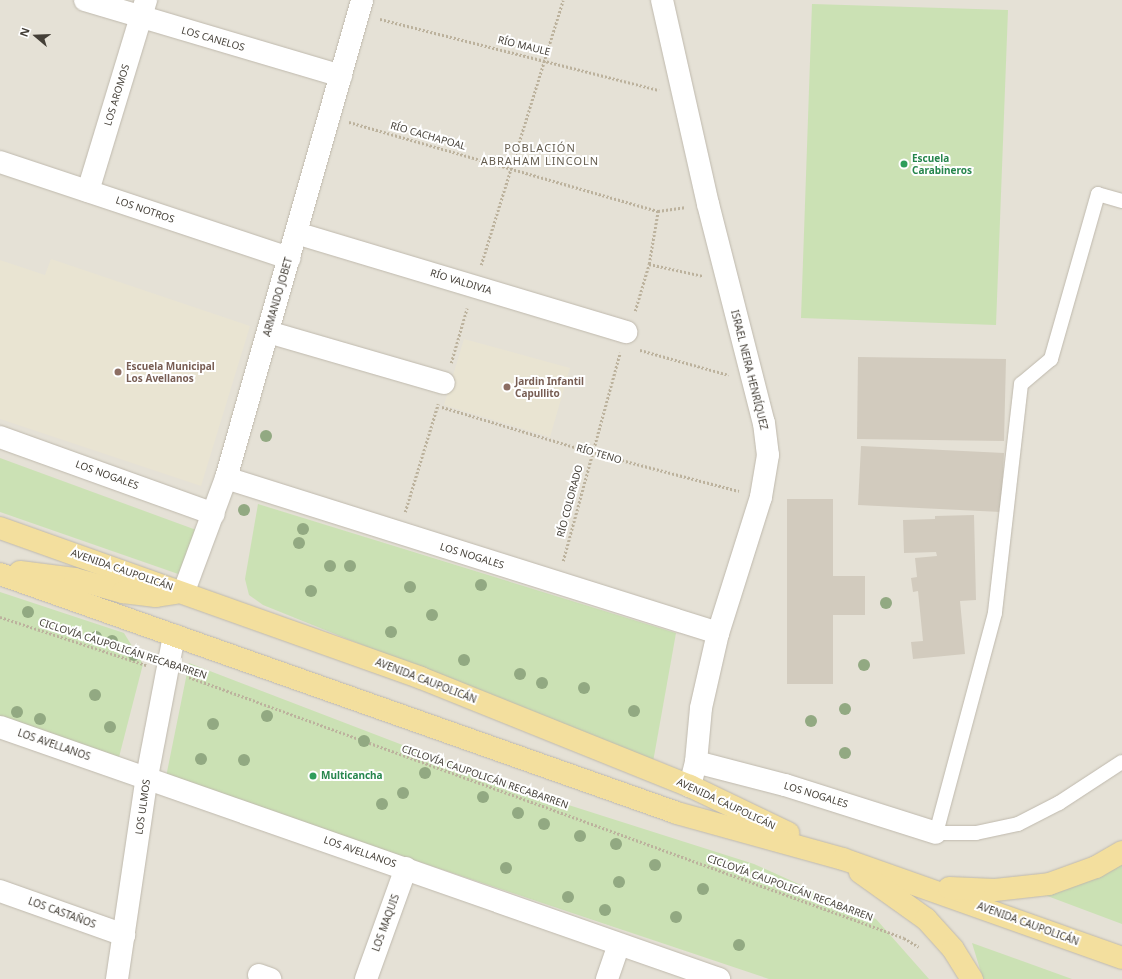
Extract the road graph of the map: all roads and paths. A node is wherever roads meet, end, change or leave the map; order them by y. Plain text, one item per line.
1 (85, 0) edge
2 (662, 0) edge
3 (360, 7) edge
4 (143, 9) edge
5 (341, 76) junction
6 (685, 97) junction
7 (329, 116) junction
8 (0, 162) edge
9 (88, 191) junction
10 (1122, 201) edge
11 (708, 204) junction
12 (658, 211) junction
13 (296, 233) junction
14 (289, 258) junction
15 (649, 264) junction
16 (727, 282) junction
17 (268, 332) junction
18 (624, 339) junction
19 (753, 381) junction
20 (444, 384) dead end
21 (438, 405) dead end
22 (0, 437) edge
23 (591, 452) junction
24 (226, 478) junction
25 (761, 497) junction
26 (214, 514) junction
27 (0, 528) edge
28 (0, 571) edge
29 (0, 574) edge
30 (557, 582) junction
31 (184, 591) junction
32 (0, 617) edge
33 (718, 633) junction
34 (174, 636) junction
35 (167, 669) junction
36 (0, 727) edge
37 (696, 762) junction
38 (1122, 762) edge
39 (147, 777) junction
40 (690, 786) junction
41 (936, 833) junction
42 (1122, 852) edge
43 (842, 859) junction
44 (406, 868) junction
45 (917, 884) junction
46 (0, 891) edge
47 (124, 935) junction
48 (619, 945) junction
49 (925, 952) dead end
50 (1122, 958) edge
51 (117, 979) edge
52 (366, 979) edge
53 (607, 979) edge
54 (719, 979) edge
55 (972, 979) edge

1 - 4 street, LOS CANELOS
2 - 6 street, ISRAEL NEIRA HENRÍQUEZ
3 - 5 street, ARMANDO JOBET
3 - 6 path, RÍO MAULE
4 - 5 street, LOS CANELOS
4 - 9 street, LOS AROMOS
5 - 7 street, ARMANDO JOBET
6 - 11 street, ISRAEL NEIRA HENRÍQUEZ
7 - 12 path, RÍO CACHAPOAL
7 - 13 street, ARMANDO JOBET
8 - 9 street, LOS NOTROS
9 - 14 street, LOS NOTROS
10 - 41 lane
11 - 12 path, RÍO CACHAPOAL
11 - 16 street, ISRAEL NEIRA HENRÍQUEZ
12 - 15 path, RÍO COLORADO
13 - 14 street, ARMANDO JOBET
13 - 18 street, RÍO VALDIVIA
14 - 17 street, ARMANDO JOBET
15 - 16 path
15 - 18 path, RÍO COLORADO
16 - 19 street, ISRAEL NEIRA HENRÍQUEZ
17 - 20 street
17 - 24 street, ARMANDO JOBET
18 - 19 path
18 - 23 path, RÍO COLORADO
19 - 25 street, ISRAEL NEIRA HENRÍQUEZ
21 - 23 path, RÍO TENO
22 - 26 street, LOS NOGALES
23 - 25 path, RÍO TENO
23 - 30 path, RÍO COLORADO
24 - 26 street, ARMANDO JOBET
24 - 30 street, LOS NOGALES
25 - 33 street, ISRAEL NEIRA HENRÍQUEZ
26 - 31 street, ARMANDO JOBET
27 - 31 main road, AVENIDA CAUPOLICÁN
28 - 31 main road
29 - 34 main road, AVENIDA CAUPOLICÁN
30 - 33 street, LOS NOGALES
31 - 40 main road, AVENIDA CAUPOLICÁN
32 - 35 path, CICLOVÍA CAUPOLICÁN RECABARREN
33 - 37 street, ISRAEL NEIRA HENRÍQUEZ
34 - 35 street, LOS ULMOS
34 - 43 main road, AVENIDA CAUPOLICÁN
35 - 39 street, LOS ULMOS
35 - 49 path, CICLOVÍA CAUPOLICÁN RECABARREN
36 - 39 street, LOS AVELLANOS
37 - 40 street, ISRAEL NEIRA HENRÍQUEZ
37 - 41 street, LOS NOGALES
38 - 41 lane
39 - 44 street, LOS AVELLANOS
39 - 47 street, LOS ULMOS
40 - 43 main road, AVENIDA CAUPOLICÁN
42 - 45 main road
43 - 45 main road, AVENIDA CAUPOLICÁN
43 - 55 main road
44 - 48 street, LOS AVELLANOS
44 - 52 street, LOS MAQUIS
45 - 50 main road, AVENIDA CAUPOLICÁN
46 - 47 street, LOS CASTAÑOS
47 - 51 street, LOS ULMOS
48 - 53 street
48 - 54 street, LOS AVELLANOS

